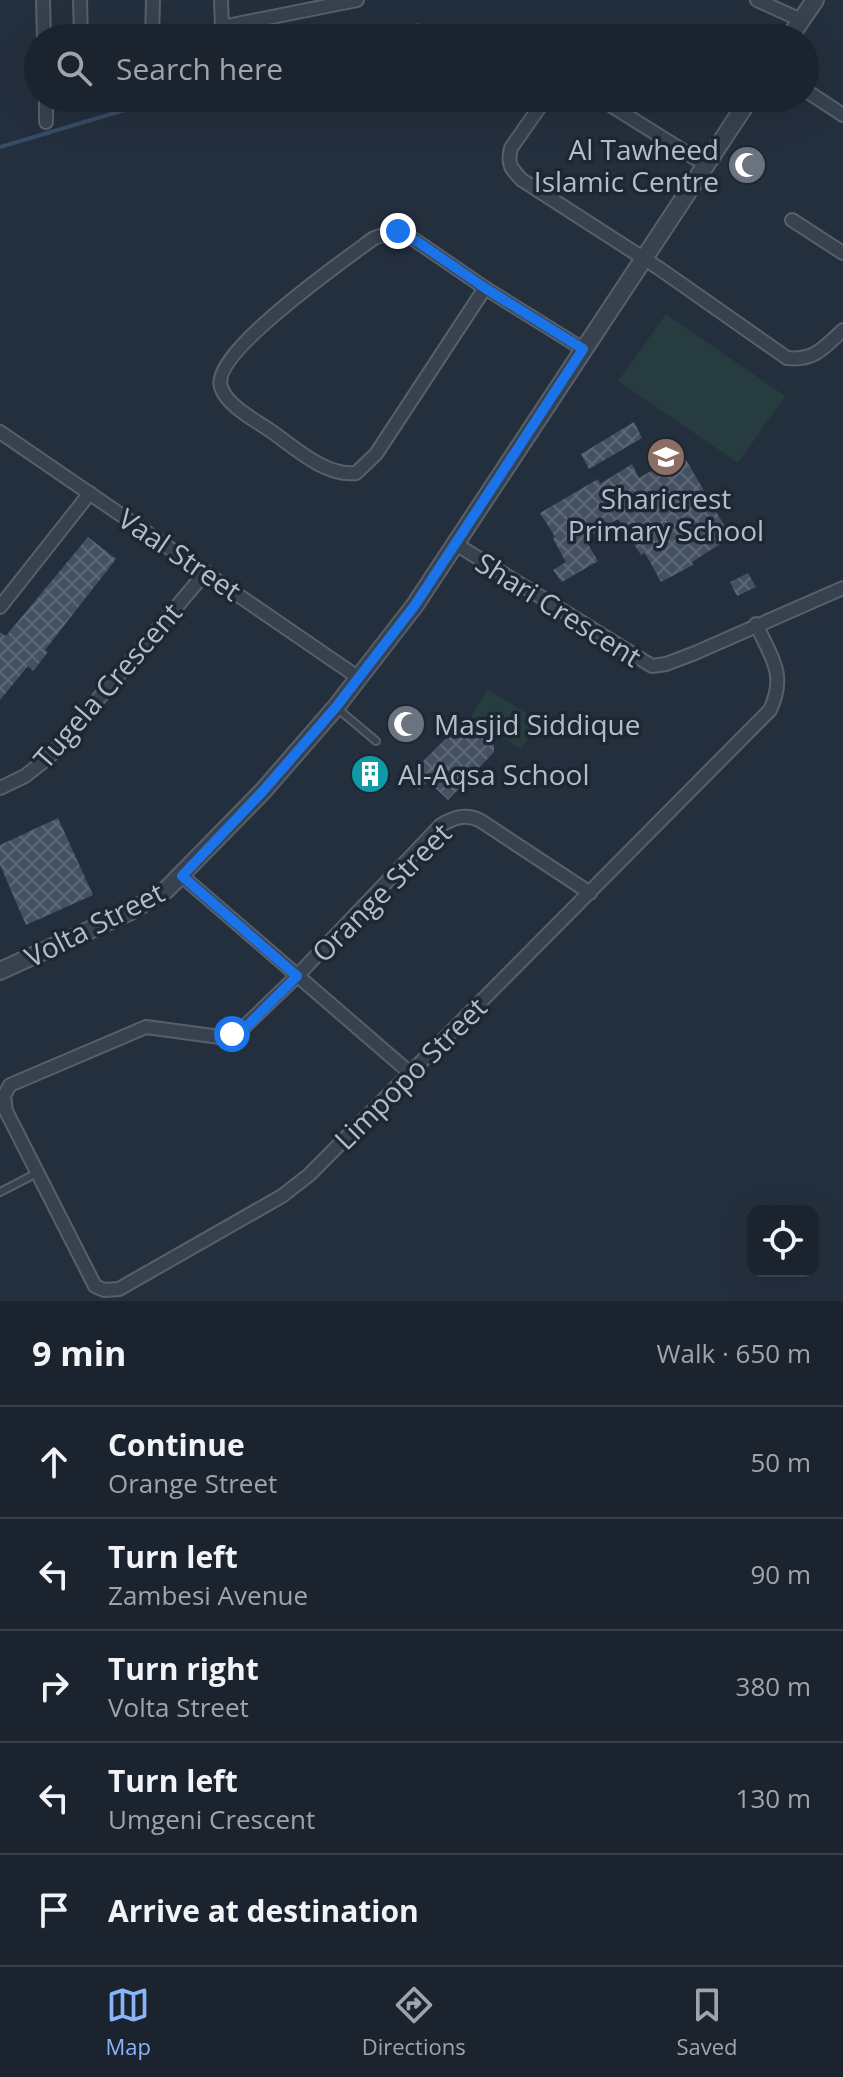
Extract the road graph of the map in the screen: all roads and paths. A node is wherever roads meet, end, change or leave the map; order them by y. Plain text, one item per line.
1 (43, 0) edge
2 (80, 0) edge
3 (153, 0) edge
4 (221, 0) edge
5 (289, 0) edge
6 (757, 0) edge
7 (815, 0) edge
8 (350, 1) edge
9 (290, 14) junction
10 (801, 20) junction
11 (44, 24) edge
12 (81, 24) edge
13 (152, 24) edge
14 (222, 24) edge
15 (252, 24) edge
16 (798, 24) edge
17 (819, 99) edge
18 (46, 112) edge
19 (536, 112) edge
20 (621, 112) edge
21 (741, 112) edge
22 (843, 115) edge
23 (46, 122) dead end
24 (706, 165) junction
25 (792, 220) dead end
26 (843, 253) edge
27 (643, 259) junction
28 (485, 288) junction
29 (843, 330) edge
30 (583, 349) junction
31 (0, 432) edge
32 (90, 493) junction
33 (454, 543) junction
34 (206, 572) junction
35 (843, 588) edge
36 (0, 607) edge
37 (756, 624) junction
38 (359, 678) junction
39 (336, 707) junction
40 (376, 741) dead end
41 (0, 788) edge
42 (182, 876) junction
43 (590, 893) junction
44 (0, 971) edge
45 (297, 976) junction
46 (409, 1072) junction
47 (4, 1096) joint
48 (37, 1173) junction
49 (0, 1192) edge

1 - 11 street
2 - 12 street
3 - 13 street
4 - 14 street
5 - 9 street
6 - 10 street
7 - 10 street
8 - 9 street
9 - 15 street
10 - 16 street
17 - 22 street
18 - 23 street
19 - 27 street
20 - 24 street
21 - 24 street, Volta Street
24 - 27 street, Volta Street
25 - 26 street
27 - 29 street
27 - 30 street, Volta Street
28 - 28 street
28 - 30 street
30 - 33 street, Volta Street
31 - 32 street, Vaal Street
32 - 34 street, Vaal Street
32 - 36 street
33 - 37 street, Shari Crescent
33 - 38 street, Volta Street
34 - 38 street, Vaal Street
34 - 41 street, Tugela Crescent
35 - 37 street, Shari Crescent
37 - 43 street, Limpopo Street
38 - 39 street, Volta Street
39 - 40 lane
39 - 42 street, Volta Street
42 - 44 street, Volta Street
42 - 45 street
43 - 45 street, Orange Street
43 - 46 street, Limpopo Street
45 - 46 street
45 - 47 street, Orange Street
46 - 48 street, Limpopo Street
47 - 48 street, Limpopo Street
48 - 49 lane

